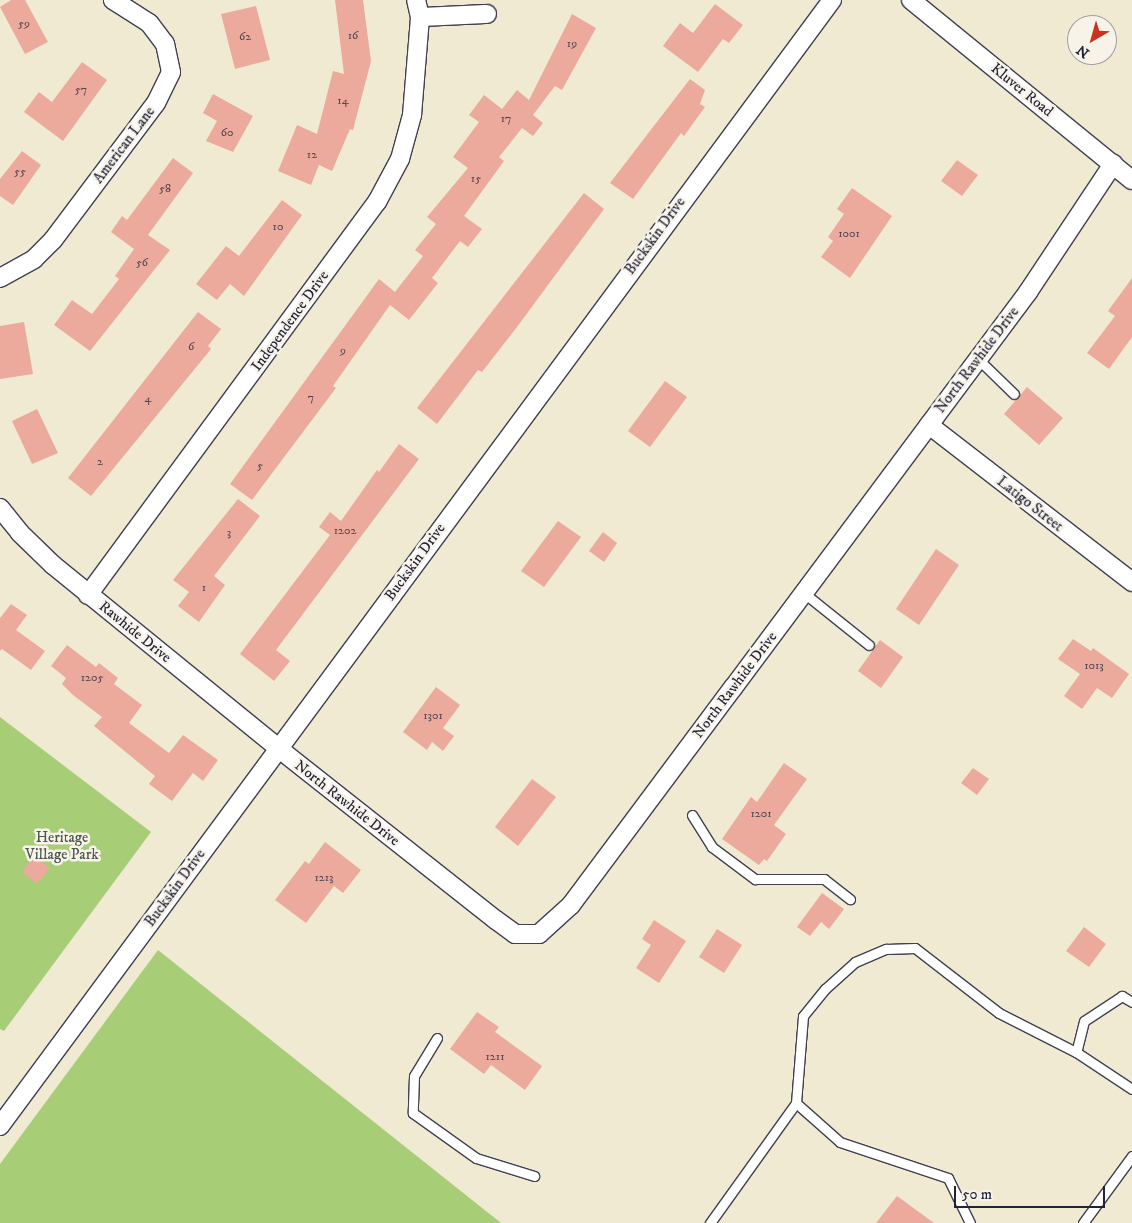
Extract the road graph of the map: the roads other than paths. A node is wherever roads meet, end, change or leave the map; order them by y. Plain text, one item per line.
1 (113, 0) edge
2 (416, 0) edge
3 (832, 0) edge
4 (911, 0) edge
5 (487, 14) dead end
6 (420, 17) junction
7 (1113, 164) junction
8 (1132, 180) edge
9 (0, 278) edge
10 (978, 359) junction
11 (1014, 394) dead end
12 (929, 425) junction
13 (0, 508) edge
14 (1132, 582) edge
15 (804, 593) junction
16 (88, 595) junction
17 (868, 645) dead end
18 (278, 748) junction
19 (692, 815) dead end
20 (850, 898) dead end
21 (1132, 1002) edge
22 (437, 1038) dead end
23 (1076, 1052) junction
24 (1132, 1089) edge
25 (796, 1103) junction
26 (0, 1126) edge
27 (1132, 1156) edge
28 (534, 1176) dead end
29 (710, 1223) edge
30 (970, 1223) edge
31 (1083, 1223) edge

1 - 9 street, American Lane
2 - 6 street, Independence Drive
3 - 18 street, Buckskin Drive
4 - 7 street, Kluver Road
5 - 6 street
6 - 16 street, Independence Drive
7 - 8 street, Kluver Road
7 - 10 street, North Rawhide Drive
10 - 11 lane
10 - 12 street, North Rawhide Drive
12 - 14 street, Latigo Street
12 - 15 street, North Rawhide Drive
13 - 16 street, Rawhide Drive
15 - 17 lane
15 - 18 street, North Rawhide Drive
16 - 18 street, Rawhide Drive
18 - 26 street, Buckskin Drive
19 - 20 lane
21 - 23 lane
22 - 28 lane
23 - 24 lane
23 - 25 lane
25 - 29 lane
25 - 30 lane
27 - 31 lane

